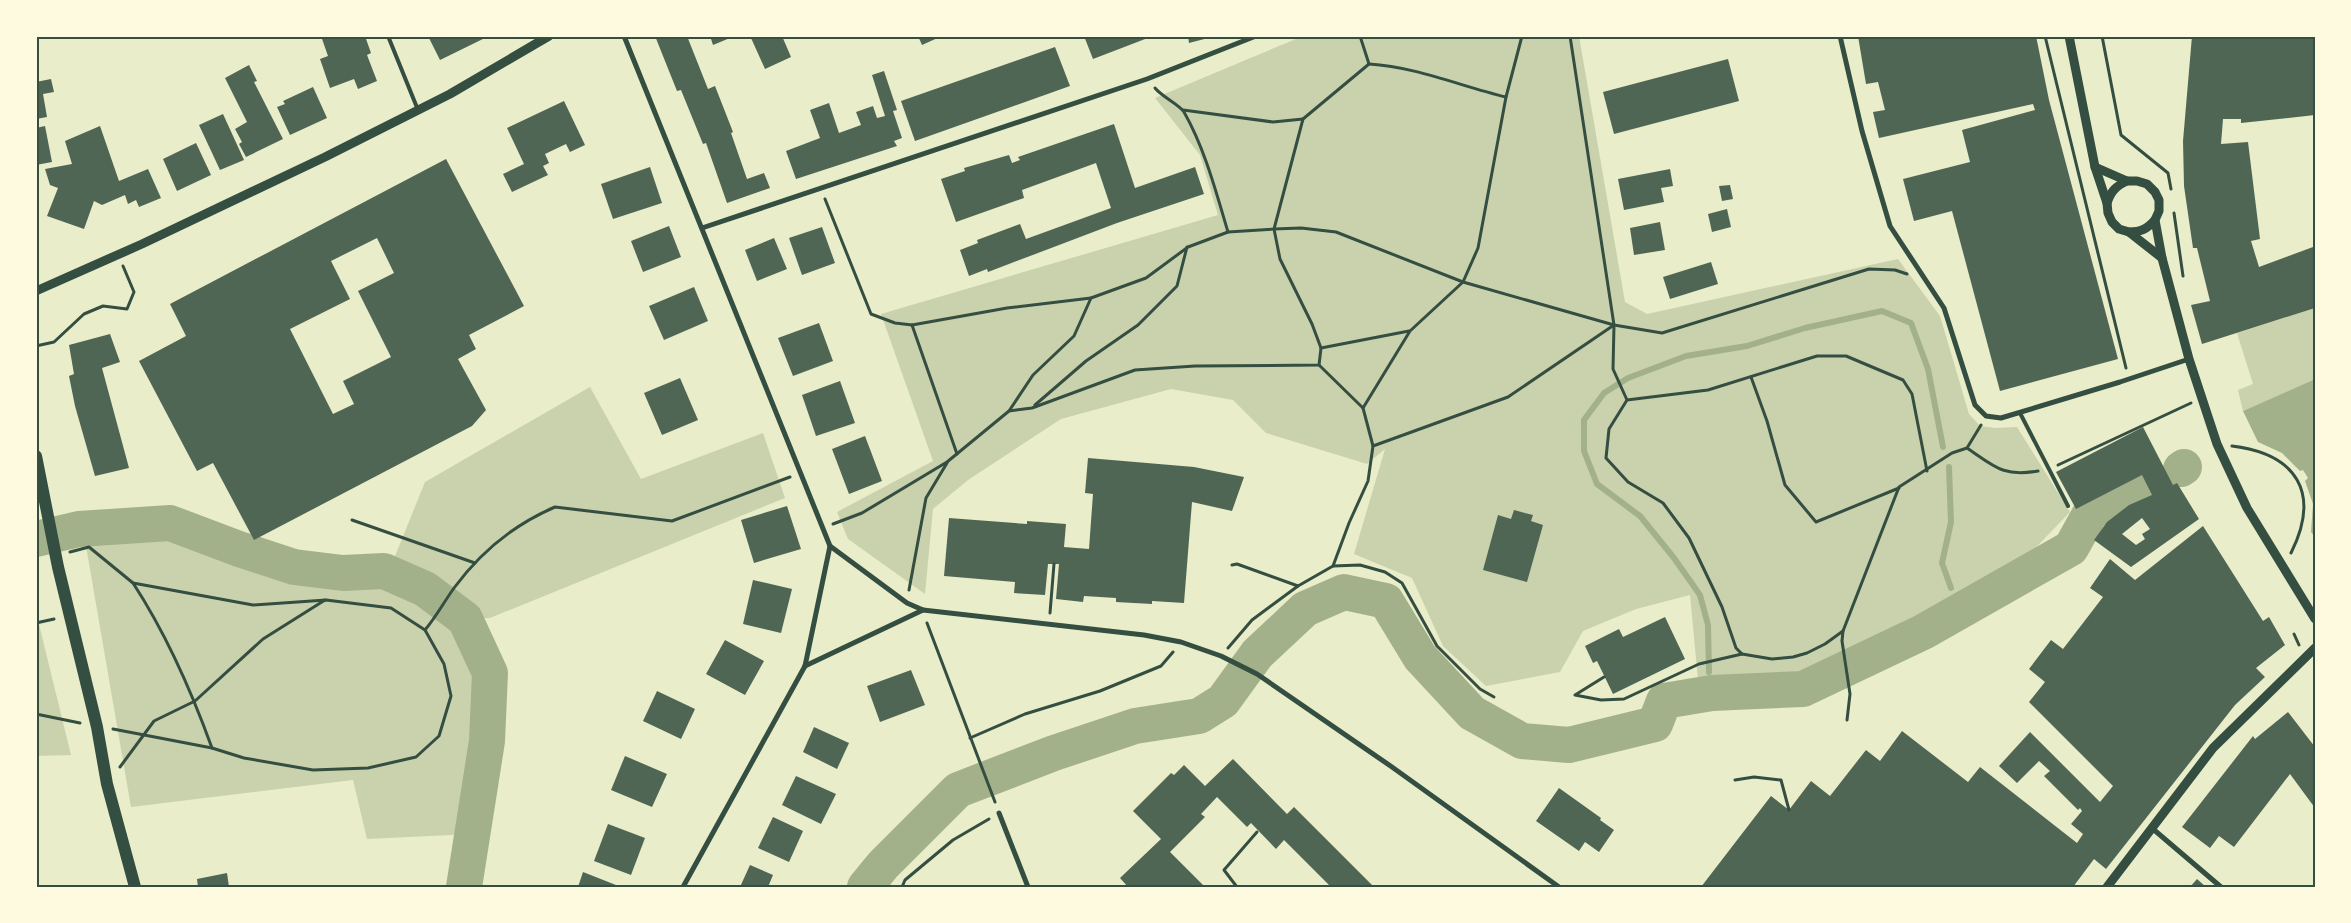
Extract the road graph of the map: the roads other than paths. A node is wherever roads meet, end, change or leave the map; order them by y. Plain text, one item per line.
1 (388, 36) edge
2 (549, 36) edge
3 (624, 36) edge
4 (1256, 36) edge
5 (1840, 36) edge
6 (2069, 36) edge
7 (418, 110) junction
8 (2095, 167) junction
9 (2127, 181) junction
10 (2107, 203) junction
11 (2155, 220) junction
12 (702, 228) junction
13 (2129, 232) junction
14 (2162, 258) junction
15 (36, 291) edge
16 (2189, 359) junction
17 (2020, 413) junction
18 (36, 456) edge
19 (2068, 506) dead end
20 (830, 546) junction
21 (923, 610) junction
22 (2315, 619) edge
23 (2315, 648) edge
24 (804, 666) junction
25 (999, 813) road end
26 (2153, 829) junction
27 (135, 887) edge
28 (683, 887) edge
29 (1028, 887) edge
30 (1559, 887) edge
31 (2107, 887) edge
32 (2221, 887) edge

1 - 7 lane
2 - 7 street
3 - 12 street
4 - 12 street
5 - 17 street
6 - 8 street
7 - 15 street
8 - 9 street
8 - 10 street
9 - 10 street
9 - 11 street
10 - 13 street
11 - 13 street
11 - 14 street
12 - 20 street
13 - 14 street
14 - 16 street
16 - 17 street
16 - 22 street
17 - 19 lane
18 - 27 main road
20 - 21 street
20 - 24 street
21 - 24 street
21 - 30 street
23 - 26 street
24 - 28 street
25 - 29 street
26 - 31 street
26 - 32 street

